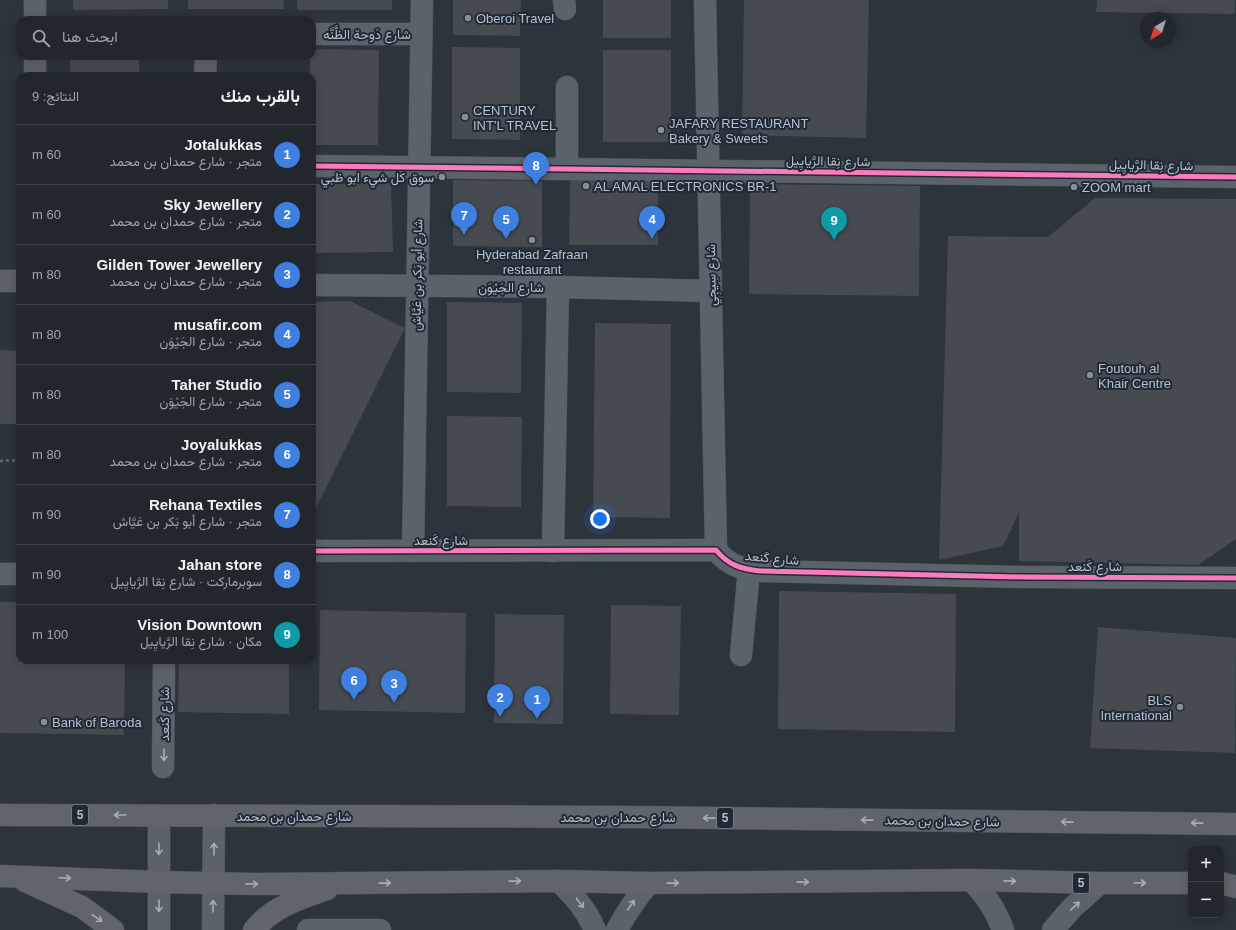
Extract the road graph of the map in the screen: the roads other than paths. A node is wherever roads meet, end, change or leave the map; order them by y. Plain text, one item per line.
1 (35, 0) edge
2 (422, 0) edge
3 (705, 0) edge
4 (35, 16) edge
5 (316, 34) edge
6 (421, 34) junction
7 (35, 60) edge
8 (206, 60) edge
9 (35, 72) edge
10 (205, 72) edge
11 (566, 87) dead end
12 (316, 166) edge
13 (419, 167) junction
14 (567, 169) junction
15 (708, 170) junction
16 (1236, 177) edge
17 (0, 281) edge
18 (16, 281) edge
19 (316, 285) edge
20 (417, 287) junction
21 (558, 287) junction
22 (711, 291) junction
23 (716, 550) junction
24 (316, 551) edge
25 (413, 551) junction
26 (553, 551) junction
27 (749, 570) junction
28 (0, 574) edge
29 (16, 574) edge
30 (1236, 578) edge
31 (742, 655) dead end
32 (164, 664) edge
33 (163, 767) dead end
34 (0, 815) edge
35 (214, 815) junction
36 (159, 816) junction
37 (1236, 824) edge
38 (6, 876) edge
39 (971, 880) junction
40 (559, 881) junction
41 (159, 882) junction
42 (214, 883) junction
43 (346, 883) junction
44 (649, 883) junction
45 (1100, 883) junction
46 (1188, 883) edge
47 (1224, 883) edge
48 (1236, 883) edge
49 (1224, 884) edge
50 (1236, 886) edge
51 (113, 930) edge
52 (159, 930) edge
53 (213, 930) edge
54 (254, 930) edge
55 (308, 930) edge
56 (380, 930) edge
57 (595, 930) edge
58 (617, 930) edge
59 (1003, 930) edge
60 (1053, 930) edge

1 - 4 street
2 - 6 street, شارع أبو بَكر بن عَيَّاش
3 - 15 street, شارع سِيجِي
5 - 6 street, شارع دَوحة الظَّنَّه
6 - 13 street, شارع أبو بَكر بن عَيَّاش
7 - 9 street
8 - 10 street
11 - 14 street
12 - 13 street
13 - 14 street, شارع نِقا الرَّيايِيل
13 - 20 street, شارع أبو بَكر بن عَيَّاش
14 - 15 street, شارع نِقا الرَّيايِيل
15 - 16 street, شارع نِقا الرَّيايِيل
15 - 22 street, شارع سِيجِي
17 - 18 street
19 - 20 street, شارع الجَيْوَن
20 - 21 street, شارع الجَيْوَن
20 - 25 street, شارع أبو بَكر بن عَيَّاش
21 - 22 street, شارع الجَيْوَن
21 - 26 street
22 - 23 street, شارع سِيجِي
23 - 26 street, شارع كَنعد
23 - 27 street, شارع كَنعد
24 - 25 street, شارع كَنعد
25 - 26 street, شارع كَنعد
27 - 30 street, شارع كَنعد
27 - 31 street
28 - 29 street
32 -> 33 street, شارع كَنعد
36 -> 34 main road, شارع حمدان بن محمد / 5
35 - 36 main road, شارع حمدان بن محمد / 5
37 -> 35 main road, شارع حمدان بن محمد / 5
42 -> 35 street
36 -> 41 street
38 -> 41 main road, 5
38 -> 51 main road
44 -> 39 main road, 5
39 -> 45 main road, 5
39 - 59 street
43 -> 40 main road, 5
40 - 44 main road, 5
40 -> 57 street
41 - 42 main road, 5
41 -> 52 street
42 -> 43 main road, 5
53 -> 42 street
43 - 54 main road
58 -> 44 street
45 -> 46 main road, 5
60 -> 45 street
47 - 48 main road
49 - 50 main road
55 - 56 street

